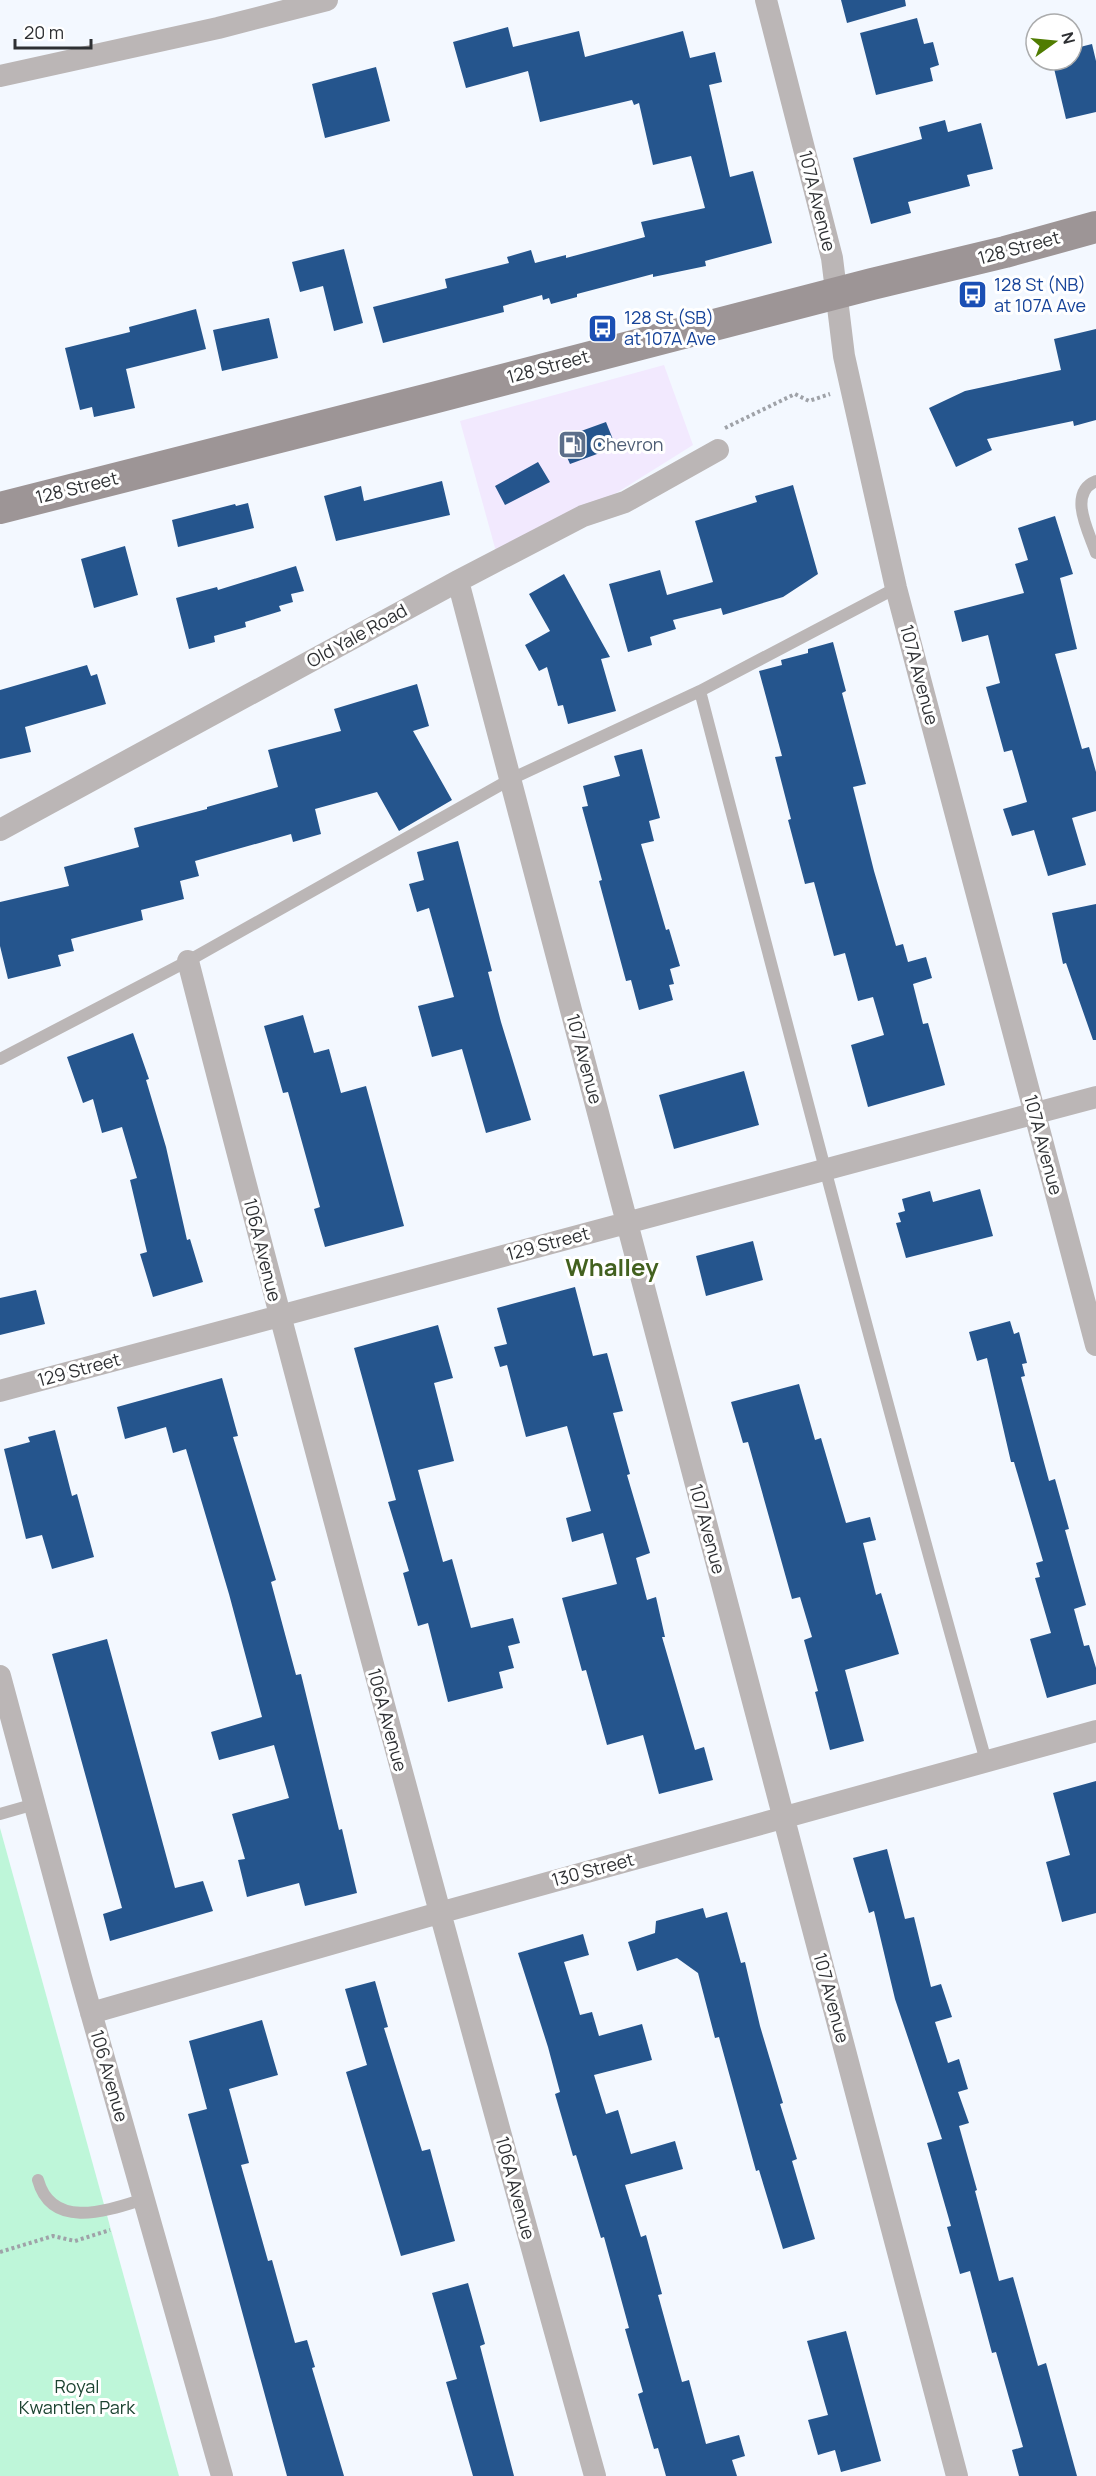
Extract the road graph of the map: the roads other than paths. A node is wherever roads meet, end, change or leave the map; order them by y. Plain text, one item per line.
1 (327, 0) edge
2 (766, 0) edge
3 (0, 76) edge
4 (1096, 227) edge
5 (837, 293) junction
6 (717, 441) road end
7 (1096, 481) edge
8 (0, 508) edge
9 (1096, 553) edge
10 (458, 581) junction
11 (896, 588) junction
12 (700, 691) junction
13 (511, 779) junction
14 (0, 830) edge
15 (188, 961) junction
16 (0, 1059) edge
17 (1096, 1097) edge
18 (1036, 1113) junction
19 (825, 1170) junction
20 (626, 1223) junction
21 (279, 1316) junction
22 (1096, 1345) edge
23 (0, 1391) edge
24 (0, 1676) edge
25 (1096, 1731) edge
26 (986, 1761) junction
27 (35, 1804) junction
28 (0, 1814) edge
29 (783, 1817) junction
30 (439, 1913) junction
31 (91, 2013) junction
32 (38, 2180) dead end
33 (144, 2199) junction
34 (222, 2476) edge
35 (595, 2476) edge
36 (957, 2476) edge

1 - 3 street
2 - 5 street, 107A Avenue
4 - 5 main road, 128 Street
5 - 8 main road, 128 Street
5 - 11 street, 107A Avenue
6 - 10 street, Old Yale Road
7 - 9 lane
10 - 13 street, 107 Avenue
10 - 14 street, Old Yale Road
11 - 12 lane
11 - 18 street, 107A Avenue
12 - 13 lane
12 - 19 lane
13 - 15 lane
13 - 20 street, 107 Avenue
15 - 16 lane
15 - 21 street, 106A Avenue
17 - 18 street, 129 Street
18 - 19 street, 129 Street
18 - 22 street, 107A Avenue
19 - 20 street, 129 Street
19 - 26 lane
20 - 21 street, 129 Street
20 - 29 street, 107 Avenue
21 - 23 street, 129 Street
21 - 30 street, 106A Avenue
24 - 27 street, 106 Avenue
25 - 26 street, 130 Street
26 - 29 street, 130 Street
27 - 28 lane
27 - 31 street, 106 Avenue
29 - 30 street, 130 Street
29 - 36 street, 107 Avenue
30 - 31 street, 130 Street
30 - 35 street, 106A Avenue
31 - 33 street, 106 Avenue
32 - 33 lane
33 - 34 street, 106 Avenue

